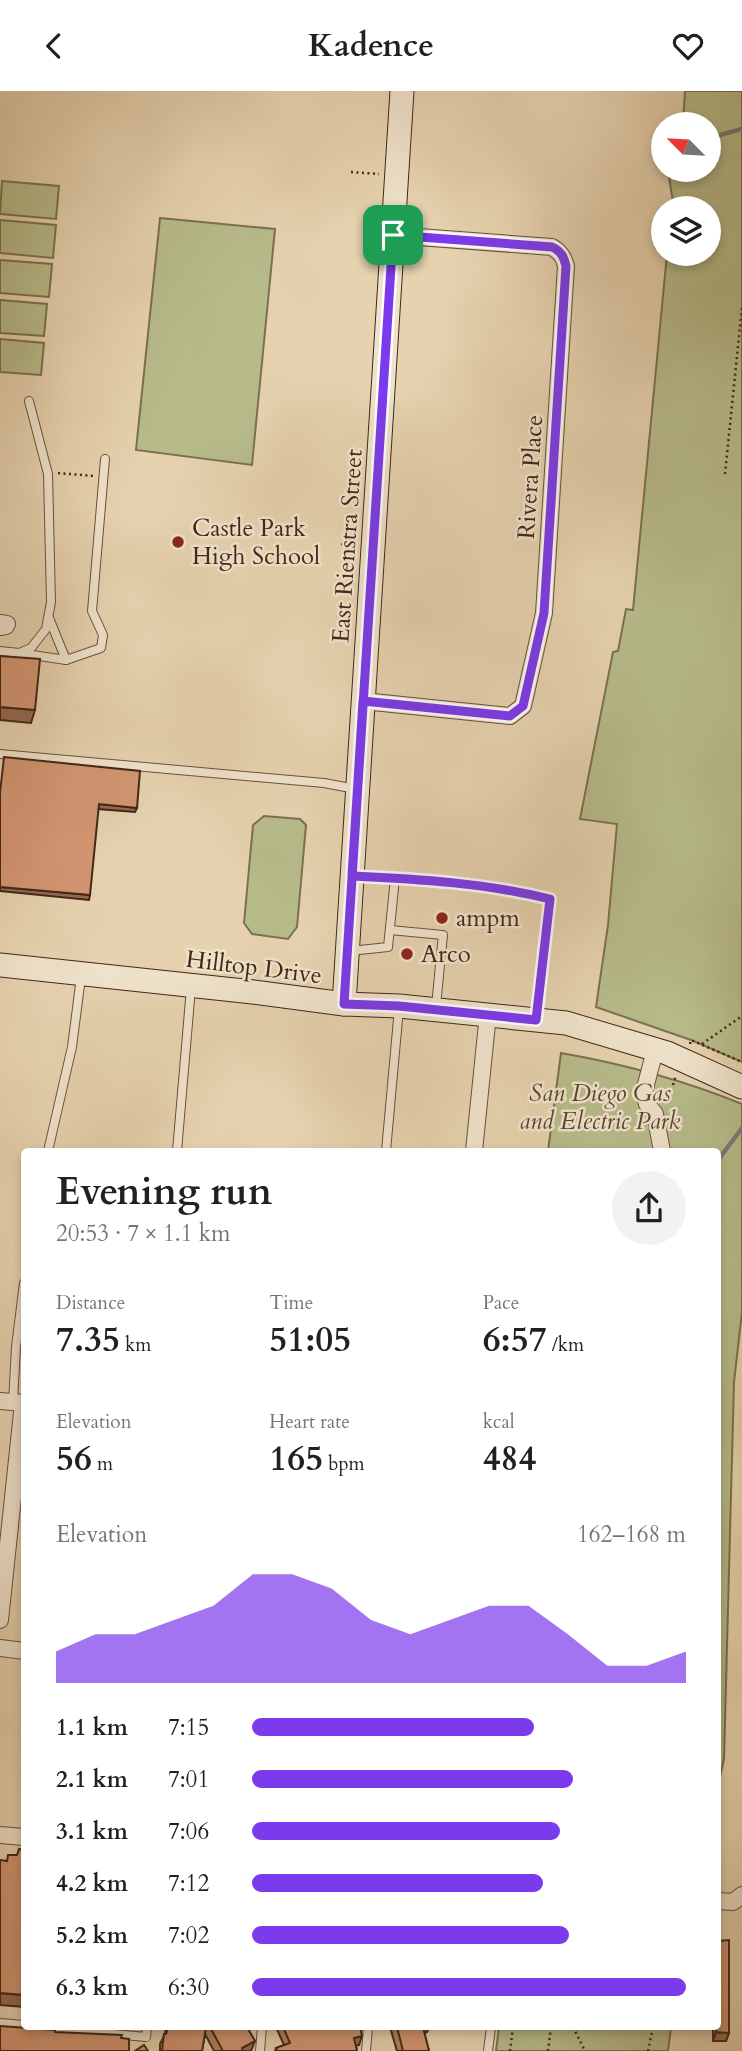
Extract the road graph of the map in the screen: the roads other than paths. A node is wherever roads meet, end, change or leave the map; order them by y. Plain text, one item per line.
1 (402, 91) edge
2 (393, 235) junction
3 (29, 401) dead end
4 (105, 459) dead end
5 (48, 617) junction
6 (0, 651) edge
7 (19, 653) junction
8 (65, 660) junction
9 (363, 701) junction
10 (0, 754) edge
11 (358, 790) junction
12 (352, 876) junction
13 (395, 878) junction
14 (390, 930) junction
15 (347, 952) junction
16 (0, 965) edge
17 (82, 974) junction
18 (192, 985) junction
19 (344, 1004) junction
20 (399, 1006) junction
21 (436, 1009) junction
22 (488, 1014) junction
23 (536, 1020) junction
24 (655, 1050) junction
25 (742, 1087) edge
26 (49, 1148) edge
27 (177, 1148) edge
28 (386, 1148) edge
29 (474, 1148) edge
30 (661, 1148) edge
31 (21, 1307) edge
32 (15, 1402) edge
33 (0, 1620) edge
34 (0, 1648) edge
35 (21, 1651) edge
36 (0, 1835) edge
37 (21, 1837) edge
38 (0, 2023) edge
39 (21, 2025) edge
40 (69, 2030) edge
41 (147, 2030) edge
42 (262, 2030) edge
43 (368, 2030) edge
44 (491, 2030) edge
45 (260, 2051) edge
46 (366, 2051) edge
47 (488, 2051) edge

1 - 2 street, East Rienstra Street
2 - 9 street, East Rienstra Street
2 - 9 street, Rivera Place
3 - 5 lane
4 - 8 lane
5 - 7 lane
5 - 8 lane
6 - 7 lane
7 - 8 lane
9 - 11 street, East Rienstra Street
10 - 11 lane
11 - 12 street, East Rienstra Street
12 - 13 lane
12 - 15 street, East Rienstra Street
13 - 14 lane
13 - 23 lane
14 - 15 lane
14 - 21 lane
15 - 19 street, East Rienstra Street
16 - 17 street, Hilltop Drive
17 - 18 street, Hilltop Drive
17 - 26 lane
18 - 19 street, Hilltop Drive
18 - 27 lane
19 - 20 street, Hilltop Drive
20 - 21 street, Hilltop Drive
20 - 28 lane
21 - 22 street, Hilltop Drive
22 - 23 street, Hilltop Drive
22 - 29 street
23 - 24 street, Hilltop Drive
24 - 25 street, Hilltop Drive
24 - 30 street
31 - 32 lane
32 - 33 street
34 - 35 street
36 - 37 street
38 - 39 lane
40 - 41 lane
42 - 45 lane
43 - 46 lane
44 - 47 lane

